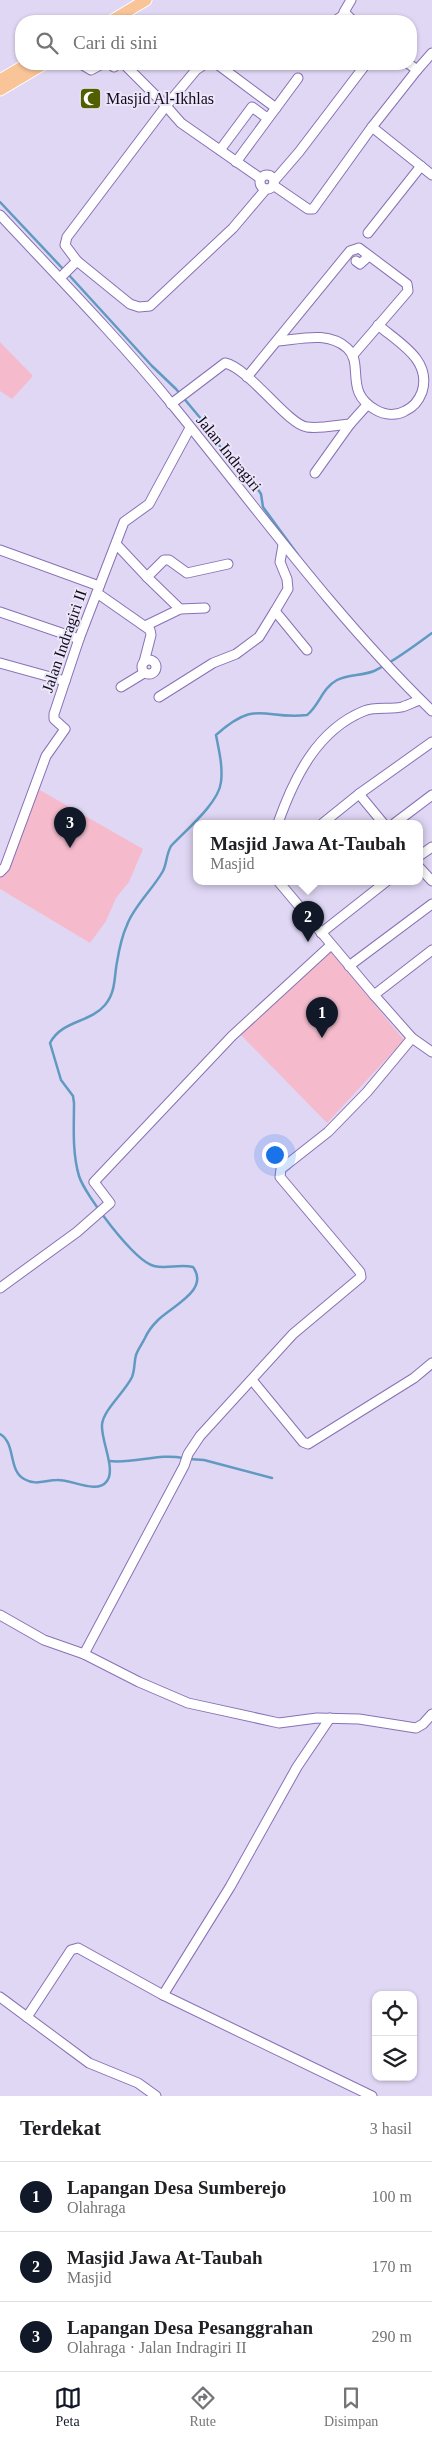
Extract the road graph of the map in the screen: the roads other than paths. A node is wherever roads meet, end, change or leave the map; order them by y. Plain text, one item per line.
1 (146, 0) edge
2 (351, 0) edge
3 (345, 14) edge
4 (120, 15) edge
5 (432, 53) edge
6 (17, 70) edge
7 (34, 70) edge
8 (130, 70) edge
9 (196, 70) edge
10 (224, 70) edge
11 (361, 70) edge
12 (417, 70) joint
13 (298, 78) dead end
14 (0, 80) edge
15 (0, 90) edge
16 (166, 106) junction
17 (276, 108) junction
18 (267, 118) junction
19 (372, 127) junction
20 (220, 150) junction
21 (236, 162) junction
22 (421, 166) junction
23 (432, 175) edge
24 (271, 185) junction
25 (0, 215) edge
26 (368, 233) dead end
27 (368, 256) junction
28 (76, 261) junction
29 (356, 261) dead end
30 (62, 276) junction
31 (378, 326) junction
32 (278, 341) junction
33 (353, 355) junction
34 (247, 377) junction
35 (174, 402) junction
36 (367, 405) junction
37 (350, 424) junction
38 (190, 428) junction
39 (315, 473) dead end
40 (117, 545) junction
41 (283, 545) junction
42 (0, 550) edge
43 (228, 564) dead end
44 (147, 577) junction
45 (98, 590) junction
46 (205, 608) dead end
47 (180, 610) junction
48 (275, 611) junction
49 (0, 612) edge
50 (145, 626) junction
51 (80, 640) junction
52 (307, 650) dead end
53 (144, 662) junction
54 (0, 663) edge
55 (144, 673) junction
56 (65, 681) junction
57 (120, 687) dead end
58 (159, 696) dead end
59 (428, 705) edge
60 (432, 742) edge
61 (359, 794) junction
62 (432, 795) edge
63 (279, 820) edge
64 (327, 820) edge
65 (381, 820) edge
66 (400, 820) edge
67 (423, 871) edge
68 (0, 872) edge
69 (432, 881) edge
70 (281, 885) edge
71 (383, 885) edge
72 (432, 904) edge
73 (321, 932) junction
74 (330, 945) junction
75 (432, 950) edge
76 (349, 966) junction
77 (374, 995) junction
78 (412, 1038) junction
79 (432, 1052) edge
80 (0, 1288) edge
81 (432, 1363) edge
82 (252, 1380) junction
83 (0, 1615) edge
84 (84, 1654) junction
85 (432, 1714) edge
86 (330, 1718) junction
87 (163, 1995) junction
88 (0, 1997) edge
89 (27, 2016) junction
90 (156, 2096) edge
91 (372, 2096) edge

1 - 4 main road
2 - 3 street
5 - 12 street
6 - 14 main road
7 - 15 main road
8 - 16 street
9 - 16 street
10 - 17 street
11 - 24 street
12 - 19 street
13 - 17 street
16 - 20 street
16 - 28 street
17 - 18 street
18 - 20 street
18 - 21 street
19 - 22 street
19 - 24 street
20 - 21 street
21 - 24 street
22 - 23 street
22 - 26 street
24 - 28 street
25 - 30 street, Jalan Indragiri
27 - 29 street
27 - 31 street
27 - 32 street
28 - 30 street
30 - 35 street, Jalan Indragiri
31 - 33 street
31 - 36 street
32 - 33 street
32 - 34 street
33 - 36 street
34 - 35 street
34 - 37 street
35 - 38 street, Jalan Indragiri
36 - 37 street
37 - 39 street
38 - 40 street, Jalan Indragiri II
38 - 41 street, Jalan Indragiri
40 - 44 street
40 - 45 street, Jalan Indragiri II
41 - 48 street
41 - 59 street, Jalan Indragiri
42 - 45 street
43 - 44 street
44 - 47 street
45 - 50 street
45 - 51 street, Jalan Indragiri II
46 - 47 street
47 - 50 street
48 - 52 street
48 - 58 street
49 - 51 street
50 - 53 street
51 - 56 street, Jalan Indragiri II
53 - 55 street
53 - 55 street
54 - 56 street
55 - 57 street
56 - 68 street, Jalan Indragiri II
59 - 63 street
60 - 61 street
61 - 64 street
61 - 65 street
62 - 66 street
67 - 69 street
70 - 73 street
71 - 73 street
72 - 76 street
73 - 74 street
74 - 76 street
74 - 80 street
75 - 77 street
76 - 77 street
77 - 78 street
78 - 79 street
78 - 82 street
81 - 82 street
82 - 84 street
83 - 84 street
84 - 86 street
85 - 86 street
86 - 87 street
87 - 89 street
87 - 91 street
88 - 89 street
89 - 90 street

